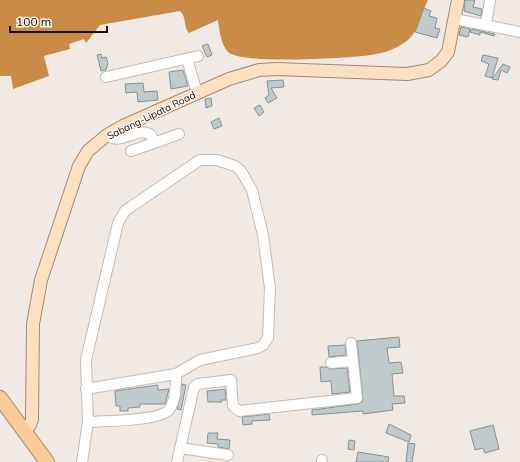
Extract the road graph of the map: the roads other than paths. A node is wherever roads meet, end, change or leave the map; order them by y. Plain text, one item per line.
1 (458, 0) edge
2 (490, 0) edge
3 (455, 19) junction
4 (486, 24) junction
5 (520, 32) edge
6 (198, 56) dead end
7 (187, 59) junction
8 (106, 77) dead end
9 (197, 92) junction
10 (179, 134) dead end
11 (107, 135) junction
12 (154, 143) junction
13 (131, 151) dead end
14 (351, 342) dead end
15 (353, 360) junction
16 (331, 363) dead end
17 (176, 374) junction
18 (86, 389) junction
19 (0, 398) edge
20 (88, 422) junction
21 (23, 431) junction
22 (180, 448) junction
23 (228, 455) dead end
24 (47, 462) edge
25 (82, 462) edge
26 (177, 462) edge

1 - 3 main road, Sabang-Lipata Road
2 - 4 street
3 - 4 street
3 - 9 main road, Sabang-Lipata Road
4 - 5 street
6 - 7 street
7 - 8 street
7 - 9 street
9 - 11 main road, Sabang-Lipata Road
10 - 12 street
11 - 12 street
11 - 21 main road, Sabang-Lipata Road
12 - 13 street
14 - 15 street
15 - 16 street
15 - 22 street
17 - 18 street
17 - 18 street
17 - 20 street
18 - 20 street
19 - 21 highway
20 - 25 street
21 - 24 highway
22 - 23 street
22 - 26 street

